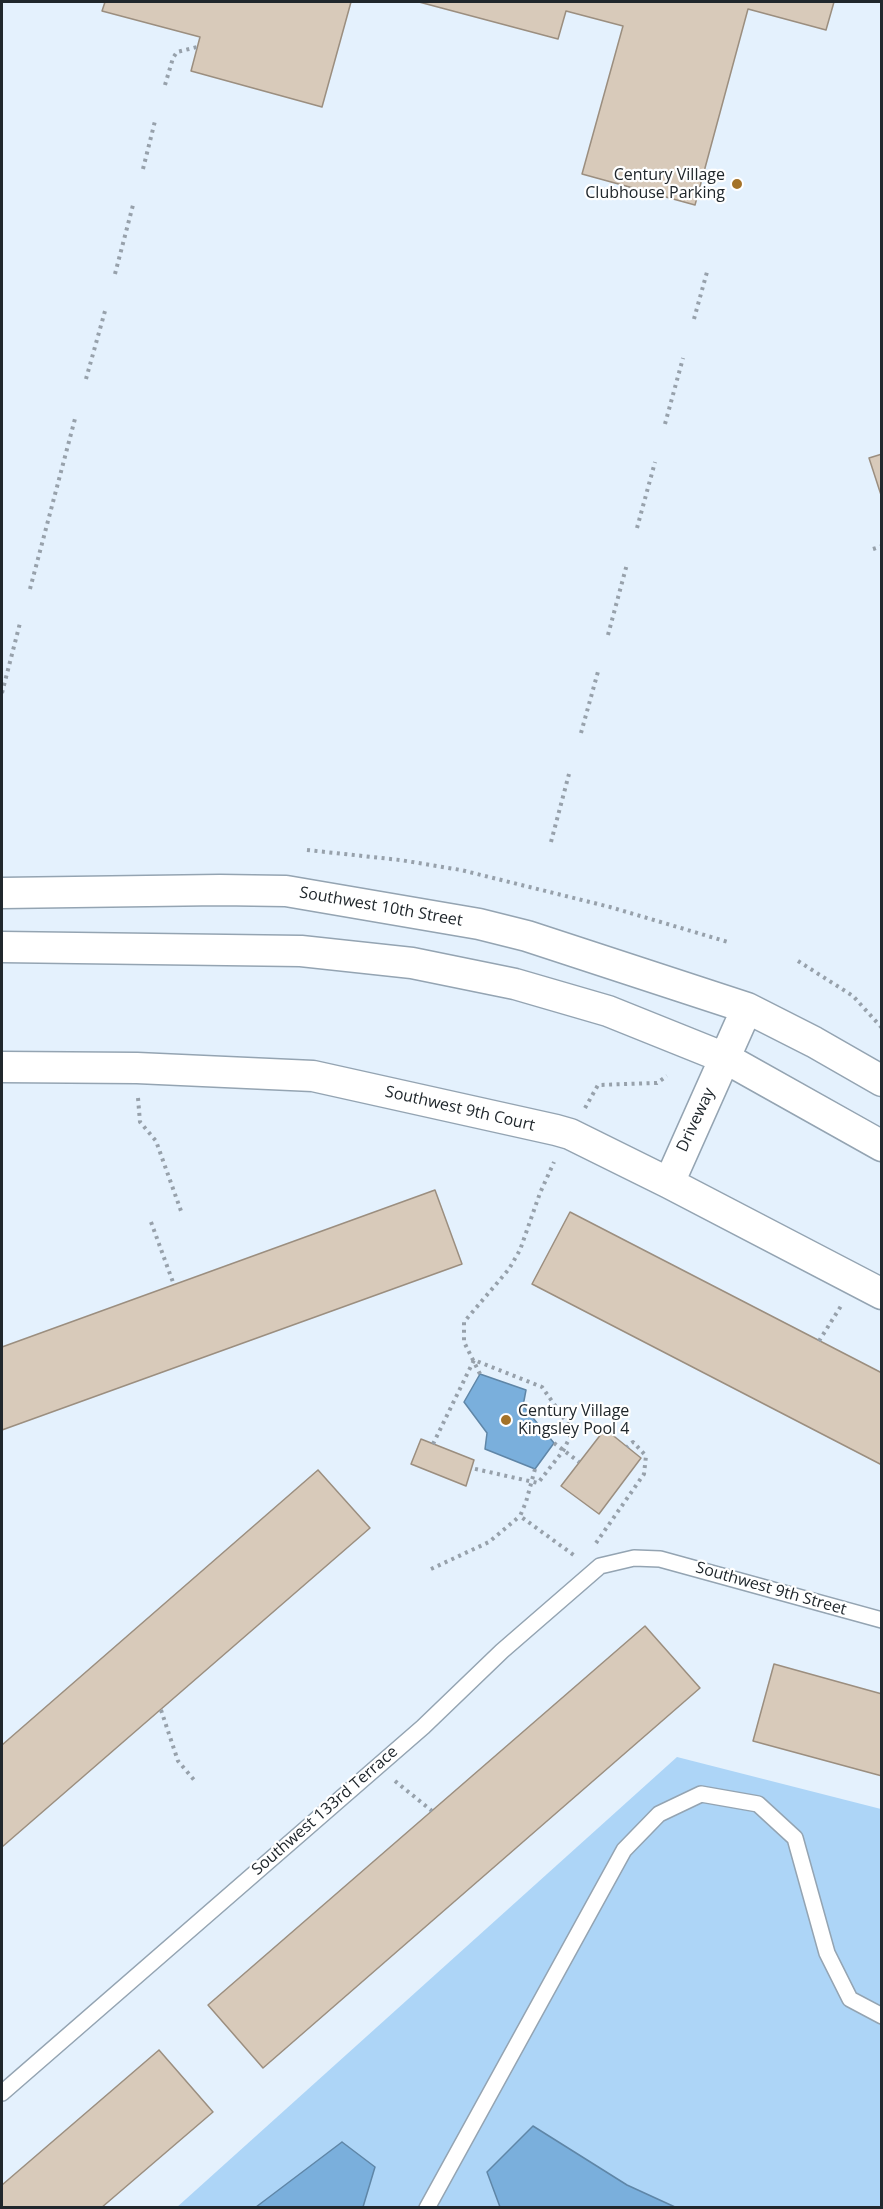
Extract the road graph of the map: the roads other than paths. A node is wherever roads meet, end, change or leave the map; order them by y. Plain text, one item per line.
1 (2, 893) edge
2 (2, 947) edge
3 (747, 1008) junction
4 (725, 1058) junction
5 (2, 1067) edge
6 (882, 1081) edge
7 (882, 1146) edge
8 (669, 1183) junction
9 (869, 1287) edge
10 (660, 1559) joint
11 (882, 1620) edge
12 (882, 2016) edge
13 (2, 2093) edge
14 (427, 2208) edge

1 - 3 street, Southwest 10th Street
2 - 4 street
3 - 4 street
3 - 6 street, Southwest 10th Street
4 - 7 street
4 - 8 street, Driveway
5 - 8 street, Southwest 9th Court
8 - 9 street, Southwest 9th Court
10 - 11 lane, Southwest 9th Street
10 - 13 lane, Southwest 133rd Terrace
12 - 14 lane

